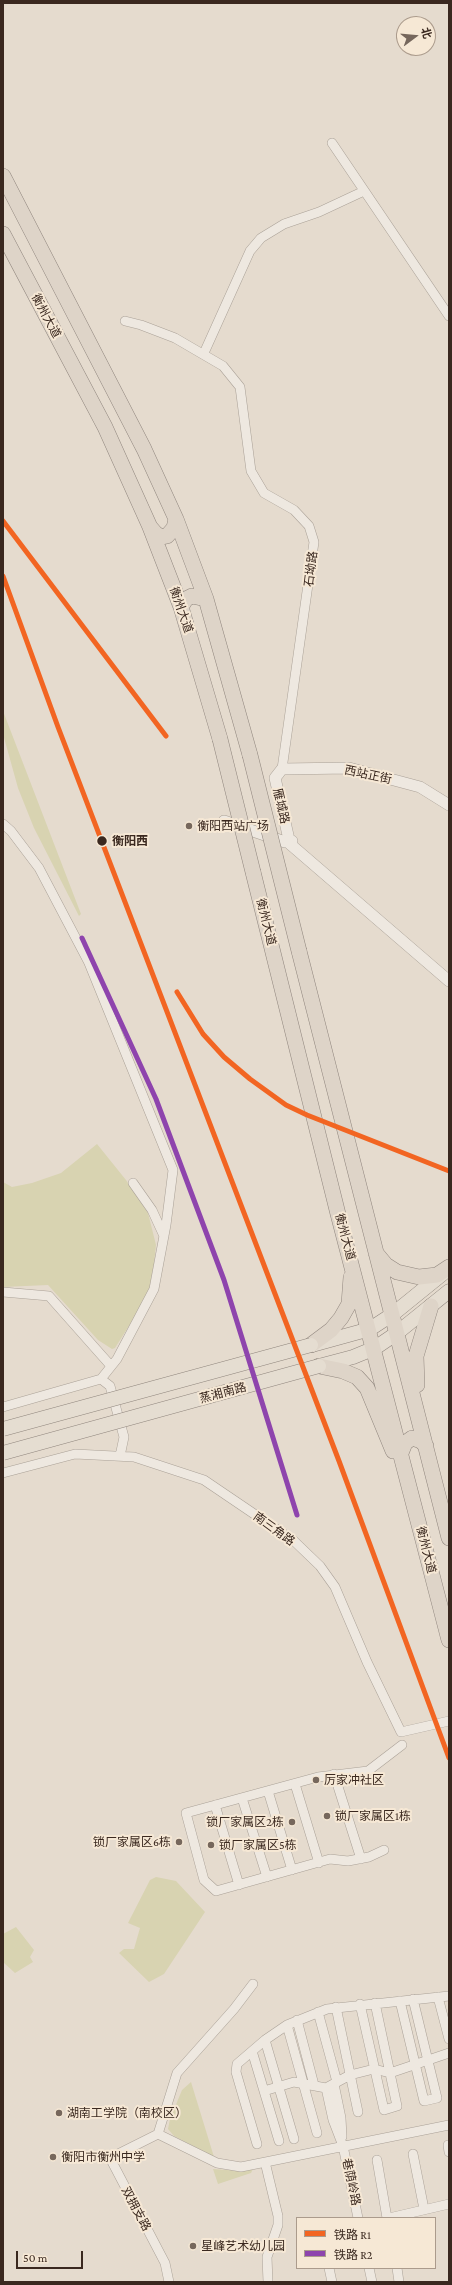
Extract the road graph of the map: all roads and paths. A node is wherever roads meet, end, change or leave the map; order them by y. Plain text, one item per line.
1 (332, 143) dead end
2 (3, 176) edge
3 (364, 191) junction
4 (3, 234) edge
5 (449, 316) edge
6 (126, 321) dead end
7 (204, 353) junction
8 (176, 519) junction
9 (150, 527) junction
10 (206, 599) junction
11 (181, 607) junction
12 (282, 769) junction
13 (449, 805) edge
14 (224, 821) dead end
15 (3, 824) edge
16 (291, 841) junction
17 (449, 975) edge
18 (449, 981) edge
19 (133, 1183) dead end
20 (164, 1236) junction
21 (375, 1252) junction
22 (351, 1260) junction
23 (449, 1268) edge
24 (449, 1291) edge
25 (3, 1292) edge
26 (431, 1306) junction
27 (393, 1314) junction
28 (370, 1329) junction
29 (397, 1333) junction
30 (311, 1345) junction
31 (375, 1348) junction
32 (111, 1366) junction
33 (319, 1366) junction
34 (380, 1371) junction
35 (101, 1380) junction
36 (374, 1404) junction
37 (3, 1407) edge
38 (417, 1410) junction
39 (3, 1429) edge
40 (426, 1446) junction
41 (3, 1453) edge
42 (401, 1453) junction
43 (120, 1456) junction
44 (3, 1473) edge
45 (414, 1503) junction
46 (449, 1538) edge
47 (449, 1640) edge
48 (449, 1721) edge
49 (402, 1745) dead end
50 (334, 1774) junction
51 (295, 1784) junction
52 (268, 1791) junction
53 (242, 1798) junction
54 (215, 1805) junction
55 (384, 1850) dead end
56 (361, 1859) junction
57 (319, 1863) junction
58 (292, 1870) junction
59 (267, 1877) junction
60 (239, 1885) junction
61 (253, 1984) dead end
62 (449, 1996) edge
63 (438, 1997) junction
64 (413, 1999) junction
65 (400, 2000) junction
66 (375, 2003) junction
67 (360, 2004) junction
68 (336, 2007) junction
69 (318, 2012) junction
70 (297, 2020) junction
71 (286, 2025) junction
72 (449, 2039) edge
73 (265, 2040) junction
74 (252, 2051) junction
75 (449, 2053) edge
76 (427, 2059) junction
77 (414, 2066) junction
78 (374, 2069) junction
79 (390, 2073) junction
80 (350, 2075) junction
81 (303, 2082) junction
82 (336, 2083) junction
83 (314, 2085) junction
84 (278, 2086) junction
85 (326, 2088) junction
86 (264, 2091) junction
87 (358, 2112) dead end
88 (449, 2125) edge
89 (317, 2133) dead end
90 (158, 2134) junction
91 (294, 2139) dead end
92 (279, 2141) dead end
93 (257, 2144) dead end
94 (343, 2146) junction
95 (413, 2154) dead end
96 (377, 2160) dead end
97 (265, 2162) junction
98 (449, 2204) edge
99 (424, 2209) junction
100 (358, 2217) edge
101 (388, 2217) edge
102 (392, 2217) edge
103 (329, 2269) edge
104 (369, 2269) edge
105 (396, 2269) edge
106 (169, 2282) edge
107 (268, 2282) edge
108 (332, 2282) edge
109 (372, 2282) edge
110 (399, 2282) edge

1 - 3 street
2 - 8 highway, 衡州大道
3 - 5 street
3 - 7 street
4 - 9 highway, 衡州大道
6 - 7 street, 石坳路
7 - 12 street, 石坳路
8 - 9 highway
8 - 10 highway, 衡州大道
9 - 11 highway, 衡州大道
10 - 11 highway
10 - 21 highway, 衡州大道, bridge
11 - 22 highway, 衡州大道, bridge
12 - 13 street, 西站正街
12 - 16 street, 雁城路
14 - 16 street
15 - 20 street
16 - 17 street
16 - 18 street
19 - 20 street
20 - 32 street
21 - 23 highway
21 - 27 highway, 衡州大道
22 - 28 highway, 衡州大道
22 - 30 highway
23 - 27 main road, 蒸湘南路
24 - 26 main road, 蒸湘南路
25 - 32 street
26 - 29 main road, 蒸湘南路
26 - 38 highway
27 - 28 main road, 蒸湘南路
27 - 29 highway, 衡州大道
28 - 30 main road, 蒸湘南路
28 - 31 highway, 衡州大道
29 - 31 main road, 蒸湘南路
29 - 38 highway, 衡州大道
30 - 39 main road, 蒸湘南路, bridge
31 - 33 main road, 蒸湘南路
31 - 34 highway, 衡州大道
32 - 35 street
33 - 36 highway
33 - 41 main road, 蒸湘南路, bridge
34 - 36 highway
34 - 42 highway, 衡州大道
35 - 37 street
35 - 43 street
36 - 45 highway
38 - 40 highway, 衡州大道
40 - 42 highway
40 - 46 highway, 衡州大道
42 - 45 highway, 衡州大道
43 - 44 street, 南三角路
43 - 48 street, 南三角路
45 - 47 highway, 衡州大道
49 - 50 street
50 - 51 street
50 - 56 street
51 - 52 street
51 - 57 street
52 - 53 street
52 - 58 street
53 - 54 street
53 - 59 street
54 - 60 street
54 - 60 street
55 - 56 street
56 - 57 street
57 - 58 street
58 - 59 street
59 - 60 street
61 - 90 street
62 - 63 street
63 - 64 street
63 - 72 street
64 - 65 street
64 - 76 street
65 - 66 street
65 - 77 street
66 - 67 street
66 - 79 street
67 - 68 street
67 - 78 street
68 - 69 street
68 - 80 street
69 - 70 street
69 - 82 street
70 - 71 street
70 - 83 street
71 - 73 street
71 - 81 street
73 - 74 street
73 - 84 street
74 - 86 street
74 - 93 street
75 - 76 street
76 - 77 street
76 - 77 street
77 - 79 street
78 - 79 street
78 - 79 street
78 - 80 street
80 - 82 street
80 - 87 street
81 - 83 street
81 - 84 street
81 - 89 street
82 - 85 street
82 - 94 street
83 - 85 street
84 - 86 street
84 - 91 street
85 - 94 street
86 - 92 street
88 - 94 street
90 - 97 street
90 - 106 street, 双拥支路
94 - 97 street
94 - 100 street, 巷荫岭路
95 - 99 street
96 - 101 street
97 - 107 street
98 - 99 street
99 - 102 street
103 - 108 street
104 - 109 street
105 - 110 street

